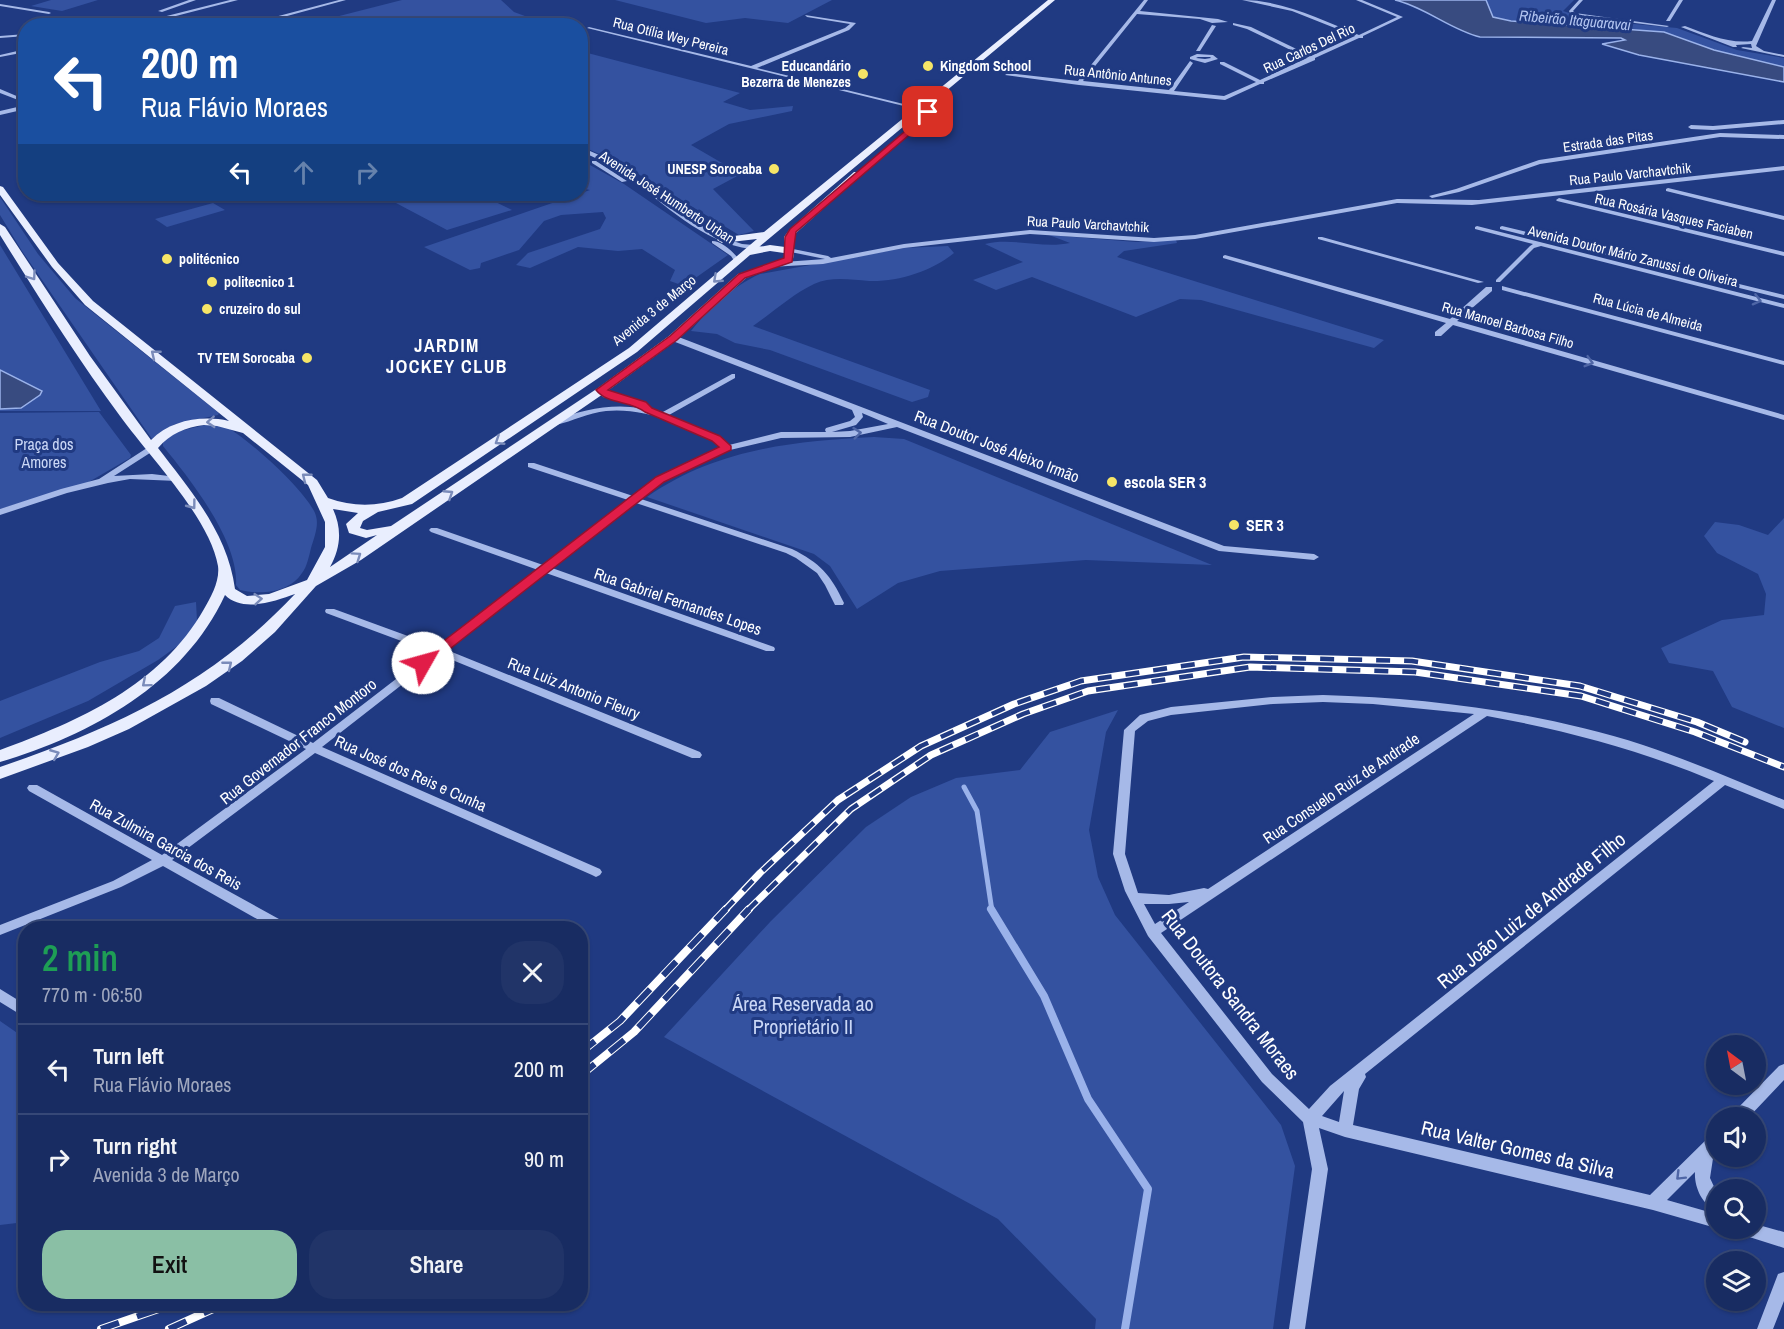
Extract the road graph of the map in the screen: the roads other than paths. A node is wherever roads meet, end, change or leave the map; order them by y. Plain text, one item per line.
1 (194, 0) edge
2 (236, 0) edge
3 (344, 0) edge
4 (1052, 0) edge
5 (1064, 0) edge
6 (1146, 0) edge
7 (1244, 0) edge
8 (1358, 0) edge
9 (1581, 0) edge
10 (1681, 0) edge
11 (1774, 0) edge
12 (1, 5) edge
13 (1137, 12) junction
14 (49, 13) dead end
15 (807, 16) dead end
16 (136, 18) edge
17 (162, 18) edge
18 (274, 18) edge
19 (1218, 23) junction
20 (1660, 23) dead end
21 (1673, 25) junction
22 (588, 28) dead end
23 (18, 36) edge
24 (0, 37) edge
25 (1361, 38) junction
26 (1753, 44) junction
27 (1739, 46) junction
28 (1198, 50) junction
29 (18, 52) edge
30 (1763, 52) junction
31 (0, 56) edge
32 (1784, 56) edge
33 (1192, 59) junction
34 (1209, 59) junction
35 (1313, 60) junction
36 (751, 68) junction
37 (1008, 75) dead end
38 (1079, 83) junction
39 (1262, 83) junction
40 (0, 91) edge
41 (1170, 93) junction
42 (953, 94) dead end
43 (18, 99) edge
44 (1225, 99) joint
45 (18, 110) edge
46 (926, 113) junction
47 (0, 114) edge
48 (1784, 122) edge
49 (918, 124) dead end
50 (1691, 127) dead end
51 (1784, 137) edge
52 (588, 153) edge
53 (588, 160) edge
54 (1784, 168) edge
55 (864, 169) dead end
56 (0, 189) edge
57 (1668, 190) dead end
58 (1559, 200) dead end
59 (1437, 201) junction
60 (1408, 204) junction
61 (1753, 210) junction
62 (1783, 210) edge
63 (1784, 218) edge
64 (1486, 223) dead end
65 (0, 228) edge
66 (1477, 228) dead end
67 (769, 233) junction
68 (1536, 236) junction
69 (1320, 238) dead end
70 (1546, 238) junction
71 (722, 240) junction
72 (1534, 245) junction
73 (788, 250) junction
74 (751, 252) junction
75 (1784, 254) edge
76 (1225, 257) dead end
77 (840, 259) junction
78 (775, 265) junction
79 (1498, 281) junction
80 (1480, 282) junction
81 (1505, 288) junction
82 (1489, 289) junction
83 (1784, 297) edge
84 (1784, 306) edge
85 (1452, 323) junction
86 (1438, 334) dead end
87 (673, 338) junction
88 (1784, 363) edge
89 (732, 376) dead end
90 (602, 390) junction
91 (855, 407) junction
92 (648, 410) junction
93 (663, 415) junction
94 (1784, 418) edge
95 (899, 424) junction
96 (548, 426) junction
97 (815, 434) junction
98 (263, 444) junction
99 (727, 448) junction
100 (150, 449) junction
101 (531, 465) dead end
102 (174, 479) junction
103 (89, 486) junction
104 (634, 498) junction
105 (324, 501) junction
106 (387, 506) junction
107 (0, 512) edge
108 (400, 525) junction
109 (434, 530) dead end
110 (1314, 557) dead end
111 (225, 567) junction
112 (543, 570) junction
113 (312, 583) junction
114 (839, 603) dead end
115 (330, 611) dead end
116 (770, 649) dead end
117 (439, 651) junction
118 (215, 701) dead end
119 (1484, 713) junction
120 (314, 748) junction
121 (696, 755) dead end
122 (0, 756) edge
123 (0, 773) edge
124 (1723, 780) junction
125 (33, 788) dead end
126 (1784, 805) edge
127 (162, 861) junction
128 (596, 872) dead end
129 (1216, 890) junction
130 (1134, 897) junction
131 (23, 921) edge
132 (270, 921) edge
133 (18, 923) edge
134 (0, 930) edge
135 (1153, 932) junction
136 (0, 994) edge
137 (18, 1006) edge
138 (1364, 1069) junction
139 (1784, 1070) edge
140 (1748, 1107) edge
141 (1310, 1119) junction
142 (1345, 1130) junction
143 (1706, 1149) edge
144 (1706, 1159) edge
145 (1706, 1190) edge
146 (1653, 1203) junction
147 (1706, 1218) edge
148 (1766, 1235) edge
149 (1784, 1240) edge
150 (1784, 1280) edge
151 (1297, 1329) edge
152 (1765, 1329) edge

1 - 16 street
2 - 17 street
3 - 18 street
4 - 46 main road, Avenida 3 de Março
5 - 42 main road
6 - 13 street
7 - 25 street
8 - 25 street, Rua Carlos Del Rio
9 - 21 street
10 - 21 street
11 - 26 street
12 - 14 street
13 - 19 street
13 - 38 street
15 - 36 street
19 - 28 street
19 - 35 street
20 - 21 street
21 - 27 street
22 - 36 street, Rua Otília Wey Pereira
23 - 24 street
25 - 35 street, Rua Carlos Del Rio
26 - 27 street
26 - 30 street
27 - 30 street
28 - 33 street
28 - 34 street
29 - 31 street
30 - 32 street
33 - 34 street
33 - 34 street
33 - 41 street
34 - 39 street
35 - 39 street, Rua Carlos Del Rio
36 - 46 street, Rua Otília Wey Pereira
37 - 38 street, Rua Antônio Antunes
38 - 41 street, Rua Antônio Antunes
39 - 44 street, Rua Carlos Del Rio
40 - 43 street
41 - 44 street, Rua Antônio Antunes
45 - 47 street
46 - 49 main road, Avenida 3 de Março
46 - 67 main road, Avenida 3 de Março
48 - 50 street
51 - 59 street, Estrada das Pitas
52 - 71 street, Avenida José Humberto Urban
53 - 74 street, Avenida José Humberto Urban
54 - 59 street, Rua Paulo Varchavtchik
55 - 73 main road
98 -> 56 main road
57 - 61 street
58 - 75 street, Rua Rosária Vasques Faciaben
59 - 60 street, Rua Paulo Varchavtchik
59 - 60 street, Estrada das Pitas
60 - 77 street, Rua Paulo Varchavtchik
61 - 62 street
61 - 63 street
62 - 63 street
64 - 68 street, Avenida Doutor Mário Zanussi de Oliveira
65 -> 100 main road
66 - 72 street, Avenida Doutor Mário Zanussi de Oliveira
67 - 71 main road
67 - 74 main road, Avenida 3 de Março
68 - 70 street, Avenida Doutor Mário Zanussi de Oliveira
68 - 72 street
69 - 80 street
70 - 72 street
70 - 83 street, Avenida Doutor Mário Zanussi de Oliveira
71 - 74 street, Avenida José Humberto Urban
72 - 79 street
72 -> 84 street, Avenida Doutor Mário Zanussi de Oliveira
73 - 74 main road
73 - 77 street, Rua Paulo Varchavtchik
73 - 78 main road, Avenida 3 de Março
74 - 78 main road
74 -> 106 main road, Avenida 3 de Março
76 - 85 street, Rua Manoel Barbosa Filho
77 - 78 street, Rua Paulo Varchavtchik
78 - 87 main road, Avenida 3 de Março
79 - 80 street
79 - 81 street
80 - 82 street
81 - 82 street
81 - 88 street, Rua Lúcia de Almeida
82 - 85 street
85 - 86 street
85 -> 94 street, Rua Manoel Barbosa Filho
87 - 90 main road, Avenida 3 de Março
87 - 91 street, Rua Doutor José Aleixo Irmão
89 - 93 street
90 - 92 street
90 - 96 main road, Avenida 3 de Março
91 - 95 street, Rua Doutor José Aleixo Irmão
91 - 97 street, Rua Governador Franco Montoro
92 - 93 street
92 - 96 street
93 - 99 street
97 -> 95 street, Rua Governador Franco Montoro
95 - 110 street, Rua Doutor José Aleixo Irmão
108 -> 96 main road, Avenida 3 de Março
97 - 99 street, Rua Governador Franco Montoro
98 -> 100 main road
105 -> 98 main road
99 - 104 street, Rua Governador Franco Montoro
100 - 102 main road
100 - 103 street
101 - 104 street
102 - 103 street
102 -> 111 main road
103 - 107 street
104 - 112 street, Rua Governador Franco Montoro
104 - 114 street
105 - 106 main road, Avenida 3 de Março
105 - 113 main road
106 - 108 main road, Avenida 3 de Março
113 -> 108 main road, Avenida 3 de Março
109 - 112 street, Rua Gabriel Fernandes Lopes
111 -> 113 main road
111 -> 122 main road
112 - 116 street, Rua Gabriel Fernandes Lopes
112 - 117 street, Rua Governador Franco Montoro
123 -> 113 main road
115 - 117 street, Rua Luiz Antonio Fleury
117 - 120 street, Rua Governador Franco Montoro
117 - 121 street, Rua Luiz Antonio Fleury
118 - 120 street, Rua José dos Reis e Cunha
119 - 124 street
119 - 129 street, Rua Consuelo Ruiz de Andrade
119 - 130 street, Rua Doutora Sandra Moraes
120 - 127 street, Rua Governador Franco Montoro
120 - 128 street, Rua José dos Reis e Cunha
124 - 126 street
124 - 138 street, Rua João Luiz de Andrade Filho
125 - 127 street, Rua Zulmira Garcia dos Reis
127 - 131 street, Rua Governador Franco Montoro
127 - 132 street, Rua Zulmira Garcia dos Reis
129 - 130 street, Rua Consuelo Ruiz de Andrade
129 - 135 street, Rua Consuelo Ruiz de Andrade
130 - 135 street, Rua Doutora Sandra Moraes
133 - 134 street, Rua Governador Franco Montoro
135 - 141 street, Rua Doutora Sandra Moraes
136 - 137 street
138 - 141 street, Rua João Luiz de Andrade Filho
138 - 142 street, Rua João Luiz de Andrade Filho
139 - 140 street
141 - 142 street, Rua Valter Gomes da Silva
141 - 151 street
142 - 146 street, Rua Valter Gomes da Silva
143 -> 146 street
144 - 145 street
146 - 147 street, Rua Valter Gomes da Silva
148 - 149 street
150 - 152 street

